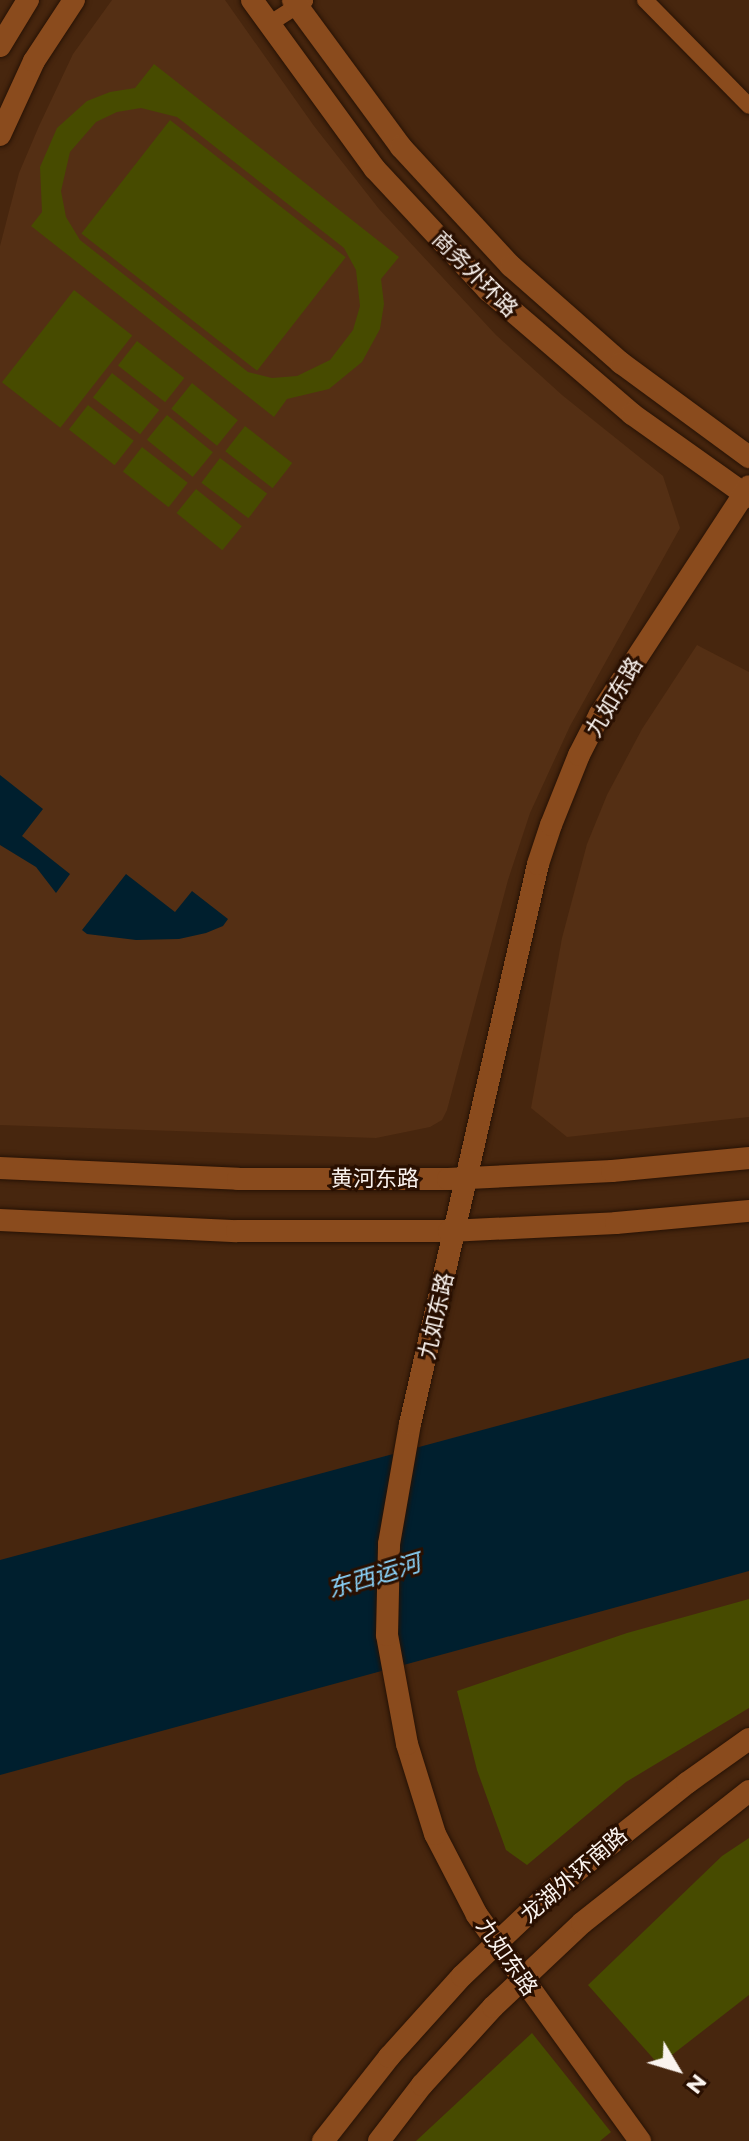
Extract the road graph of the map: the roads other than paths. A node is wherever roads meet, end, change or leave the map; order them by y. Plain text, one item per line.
1 (28, 0) edge
2 (74, 0) edge
3 (252, 0) edge
4 (646, 0) edge
5 (298, 2) edge
6 (269, 24) junction
7 (0, 46) edge
8 (749, 106) edge
9 (0, 135) edge
10 (749, 457) edge
11 (748, 497) edge
12 (749, 1158) edge
13 (0, 1168) edge
14 (474, 1178) junction
15 (749, 1211) edge
16 (0, 1220) edge
17 (462, 1231) junction
18 (749, 1739) edge
19 (749, 1791) edge
20 (501, 1939) junction
21 (527, 1975) junction
22 (323, 2141) edge
23 (379, 2141) edge
24 (640, 2141) edge
25 (658, 2141) edge

1 - 7 main road
2 - 9 main road
3 - 6 main road, 商务外环路
4 - 8 street
5 - 6 street
5 - 10 main road, 商务外环路
6 - 11 main road, 商务外环路
11 - 14 main road, 九如东路
12 - 14 main road, 黄河东路
13 - 14 main road, 黄河东路
14 - 17 main road, 九如东路
15 - 17 main road
16 - 17 main road
17 - 20 main road, 九如东路
18 - 20 main road, 龙湖外环南路
19 - 21 main road, 龙湖外环南路
20 - 21 main road, 九如东路
20 - 22 main road, 龙湖外环南路
21 - 23 main road, 龙湖外环南路
21 - 24 main road, 九如东路
21 - 25 main road, 九如东路

